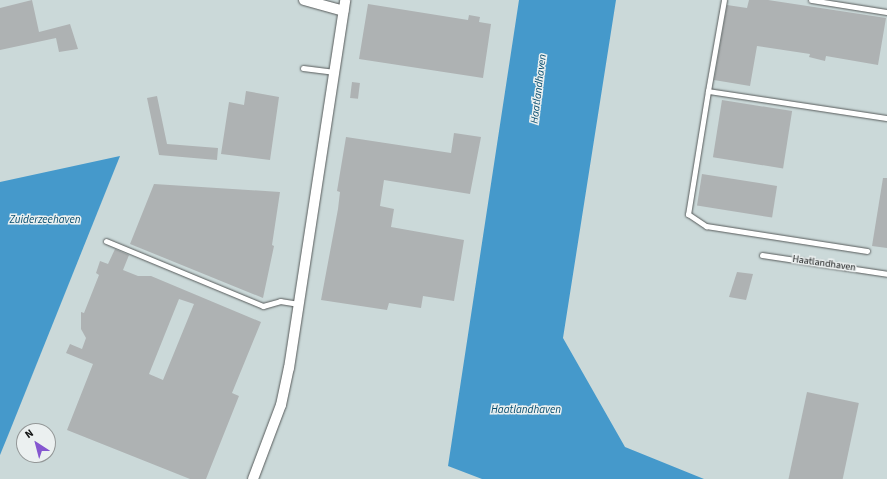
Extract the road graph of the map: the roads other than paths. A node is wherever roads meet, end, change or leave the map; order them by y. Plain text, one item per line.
1 (304, 0) edge
2 (346, 0) edge
3 (724, 0) edge
4 (811, 0) edge
5 (344, 11) junction
6 (887, 12) edge
7 (303, 68) dead end
8 (335, 72) junction
9 (708, 91) junction
10 (887, 118) edge
11 (106, 241) dead end
12 (867, 251) dead end
13 (762, 255) dead end
14 (887, 274) edge
15 (299, 304) junction
16 (253, 479) edge

1 - 5 street
2 - 5 street
3 - 9 lane
4 - 6 lane
5 - 8 street
7 - 8 lane
8 - 15 street
9 - 10 lane
9 - 12 lane
11 - 15 lane
13 - 14 lane, Haatlandhaven
15 - 16 street

